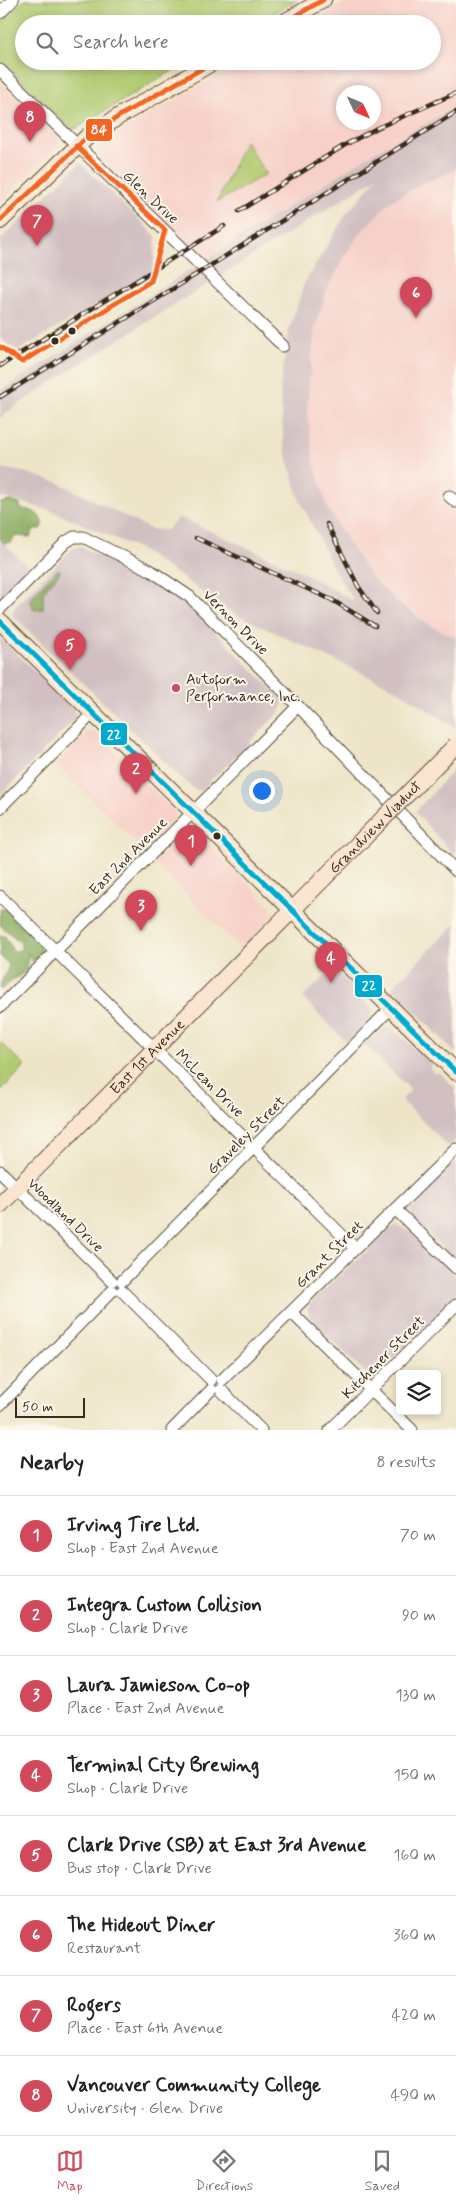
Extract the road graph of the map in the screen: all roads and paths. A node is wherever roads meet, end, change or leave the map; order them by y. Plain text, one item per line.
1 (13, 0) edge
2 (323, 0) edge
3 (0, 13) edge
4 (297, 15) edge
5 (0, 70) edge
6 (199, 70) edge
7 (76, 146) junction
8 (0, 221) edge
9 (283, 346) dead end
10 (0, 609) edge
11 (0, 621) edge
12 (298, 706) junction
13 (93, 713) junction
14 (456, 745) edge
15 (0, 808) edge
16 (193, 811) junction
17 (456, 871) edge
18 (0, 896) edge
19 (293, 909) junction
20 (56, 951) junction
21 (0, 1007) edge
22 (391, 1008) junction
23 (155, 1049) junction
24 (456, 1072) edge
25 (254, 1148) junction
26 (456, 1149) edge
27 (0, 1171) edge
28 (17, 1188) junction
29 (0, 1205) edge
30 (395, 1209) junction
31 (355, 1248) junction
32 (456, 1268) edge
33 (117, 1286) junction
34 (456, 1304) edge
35 (291, 1312) junction
36 (216, 1385) junction
37 (371, 1390) junction
38 (0, 1405) edge
39 (172, 1430) edge
40 (261, 1430) edge
41 (330, 1430) edge
42 (412, 1430) edge

1 - 3 street
2 - 4 main road
5 - 7 street, Glen Drive
6 - 7 main road
7 - 8 main road
7 - 9 street, Glen Drive
10 - 12 street, Vernon Drive
11 - 13 main road
12 - 16 street, East 2nd Avenue
12 - 17 street, Vernon Drive
13 - 15 street
13 - 16 main road
14 - 19 main road, Grandview Viaduct, bridge
16 - 19 main road
16 - 20 street, East 2nd Avenue
18 - 20 street, McLean Drive
19 - 22 main road
19 - 23 main road, East 1st Avenue
20 - 21 street, East 2nd Avenue
20 - 23 street, McLean Drive
22 - 24 main road
22 - 25 street, Graveley Street
23 - 25 street, McLean Drive
23 - 28 main road, East 1st Avenue
25 - 31 street, McLean Drive
25 - 33 street, Graveley Street
26 - 30 street, Grant Street
27 - 28 street, Woodland Drive
28 - 29 main road, East 1st Avenue
28 - 33 street, Woodland Drive
30 - 31 street, Grant Street
30 - 32 street
31 - 35 street, Grant Street
33 - 36 street, Woodland Drive
33 - 38 street, Graveley Street
34 - 37 street, Kitchener Street
35 - 36 street, Grant Street
35 - 37 street
36 - 39 street, Grant Street
36 - 40 street, Woodland Drive
37 - 41 street, Kitchener Street
37 - 42 street

